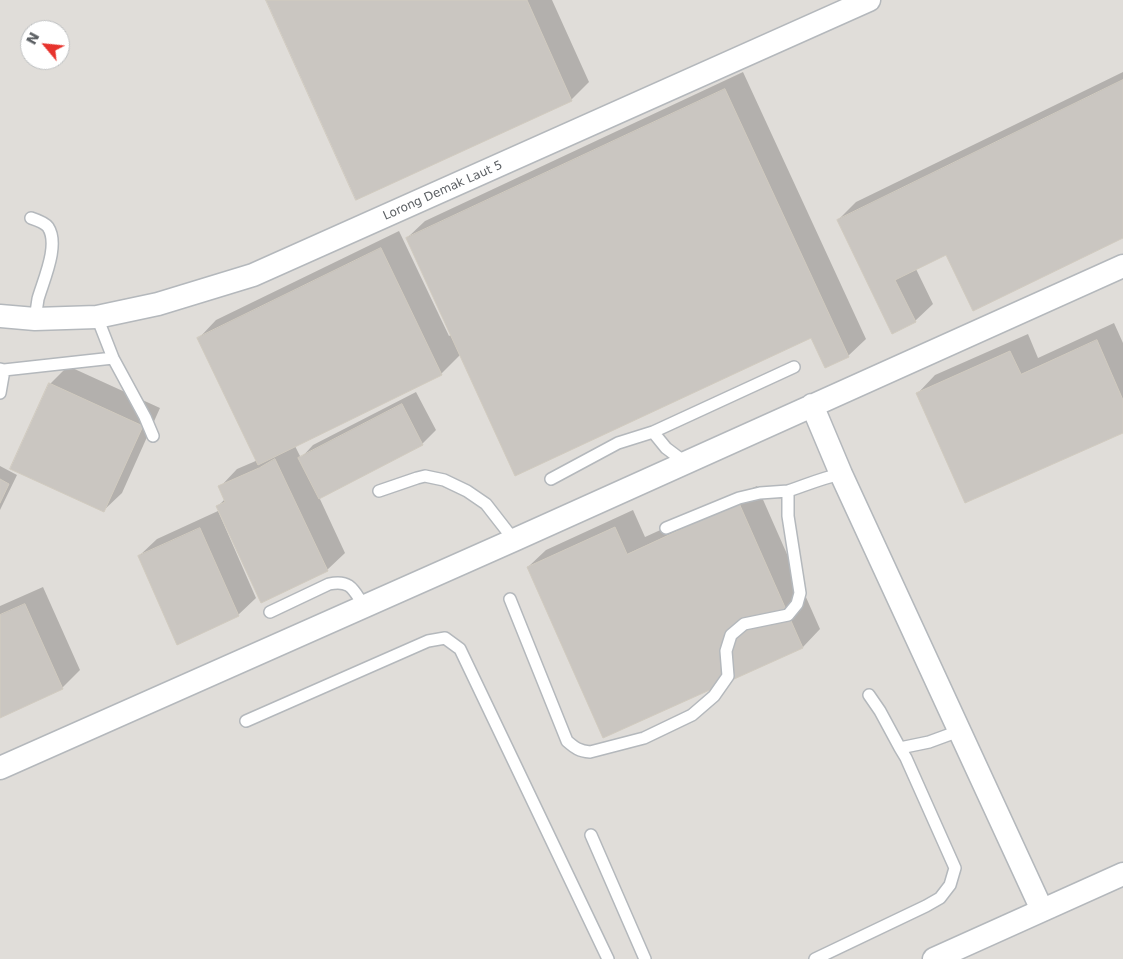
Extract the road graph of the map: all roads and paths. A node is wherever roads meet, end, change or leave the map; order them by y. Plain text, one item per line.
1 (869, 0) edge
2 (31, 218) dead end
3 (1123, 266) edge
4 (0, 316) edge
5 (97, 317) junction
6 (35, 319) junction
7 (113, 358) junction
8 (794, 367) dead end
9 (2, 369) edge
10 (0, 392) edge
11 (812, 405) junction
12 (653, 432) junction
13 (153, 436) dead end
14 (686, 462) junction
15 (841, 474) junction
16 (551, 479) dead end
17 (788, 490) junction
18 (379, 491) dead end
19 (666, 528) dead end
20 (514, 540) junction
21 (510, 599) dead end
22 (364, 606) junction
23 (270, 612) dead end
24 (870, 695) dead end
25 (246, 722) dead end
26 (959, 731) junction
27 (900, 748) junction
28 (0, 768) edge
29 (591, 835) dead end
30 (1123, 874) edge
31 (1042, 910) junction
32 (608, 959) edge
33 (645, 959) edge
34 (816, 959) edge
35 (934, 959) edge

1 - 5 street, Lorong Demak Laut 5
2 - 6 lane
3 - 11 street
4 - 6 street, Lorong Demak Laut 5
5 - 6 street, Lorong Demak Laut 5
5 - 7 lane
7 - 9 lane
7 - 13 lane
8 - 12 lane
9 - 10 lane
11 - 14 street
11 - 15 street
12 - 14 lane
12 - 16 lane
14 - 20 street
15 - 17 lane
15 - 26 street
17 - 19 lane
17 - 21 lane
18 - 20 lane
20 - 22 street
22 - 23 lane
22 - 28 street
24 - 27 lane
25 - 32 lane
26 - 27 lane
26 - 31 street
27 - 34 lane
29 - 33 lane
30 - 31 street
31 - 35 street

